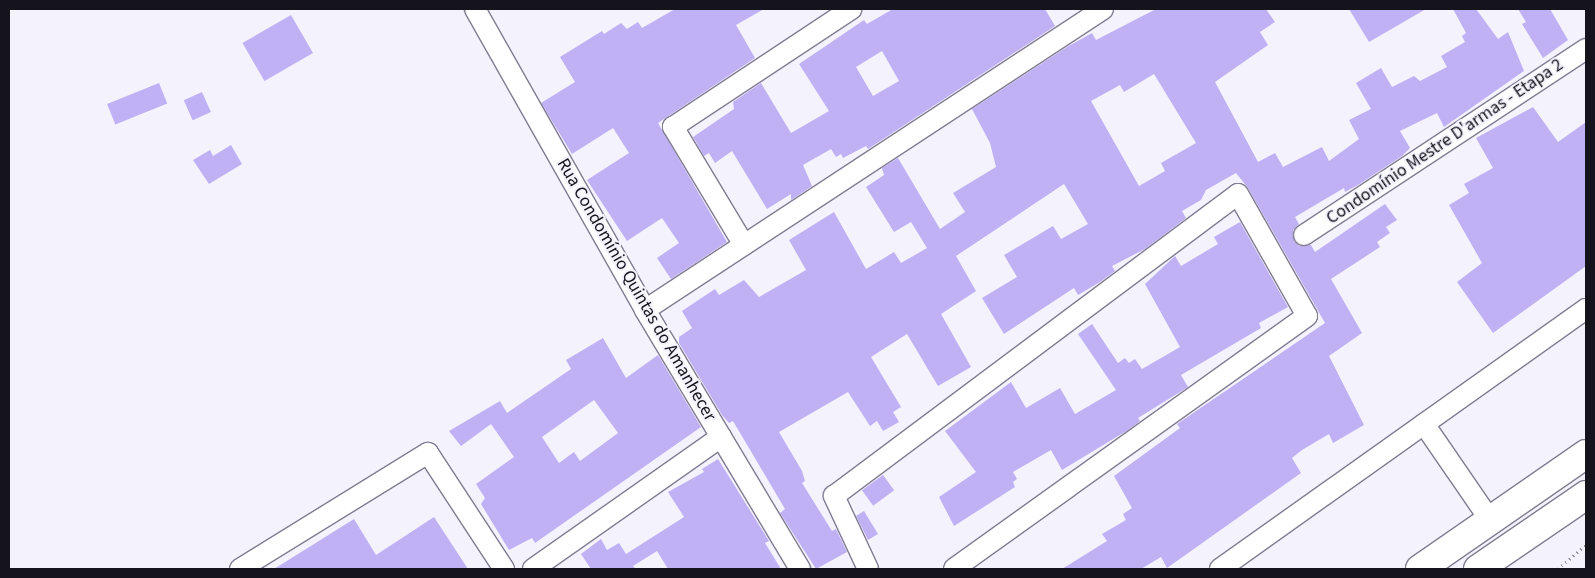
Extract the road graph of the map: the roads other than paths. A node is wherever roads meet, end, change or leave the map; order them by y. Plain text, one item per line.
1 (475, 9) edge
2 (851, 9) edge
3 (1103, 9) edge
4 (1586, 48) edge
5 (1304, 236) dead end
6 (744, 245) junction
7 (1586, 309) edge
8 (646, 310) junction
9 (1424, 424) junction
10 (721, 438) junction
11 (1586, 454) edge
12 (1586, 495) edge
13 (1492, 522) junction
14 (240, 569) edge
15 (504, 569) edge
16 (533, 569) edge
17 (800, 569) edge
18 (868, 569) edge
19 (954, 569) edge
20 (1220, 569) edge
21 (1420, 569) edge
22 (1478, 569) edge

1 - 8 street, Rua Condomínio Quintas do Amanhecer
2 - 6 street
3 - 6 street
4 - 5 street, Condomínio Mestre D'armas - Etapa 2
6 - 8 street
7 - 9 street
8 - 10 street, Rua Condomínio Quintas do Amanhecer
9 - 13 street
9 - 20 street
10 - 16 street
10 - 17 street, Rua Condomínio Quintas do Amanhecer
11 - 13 main road
12 - 22 main road
13 - 21 main road
14 - 15 street
18 - 19 street

